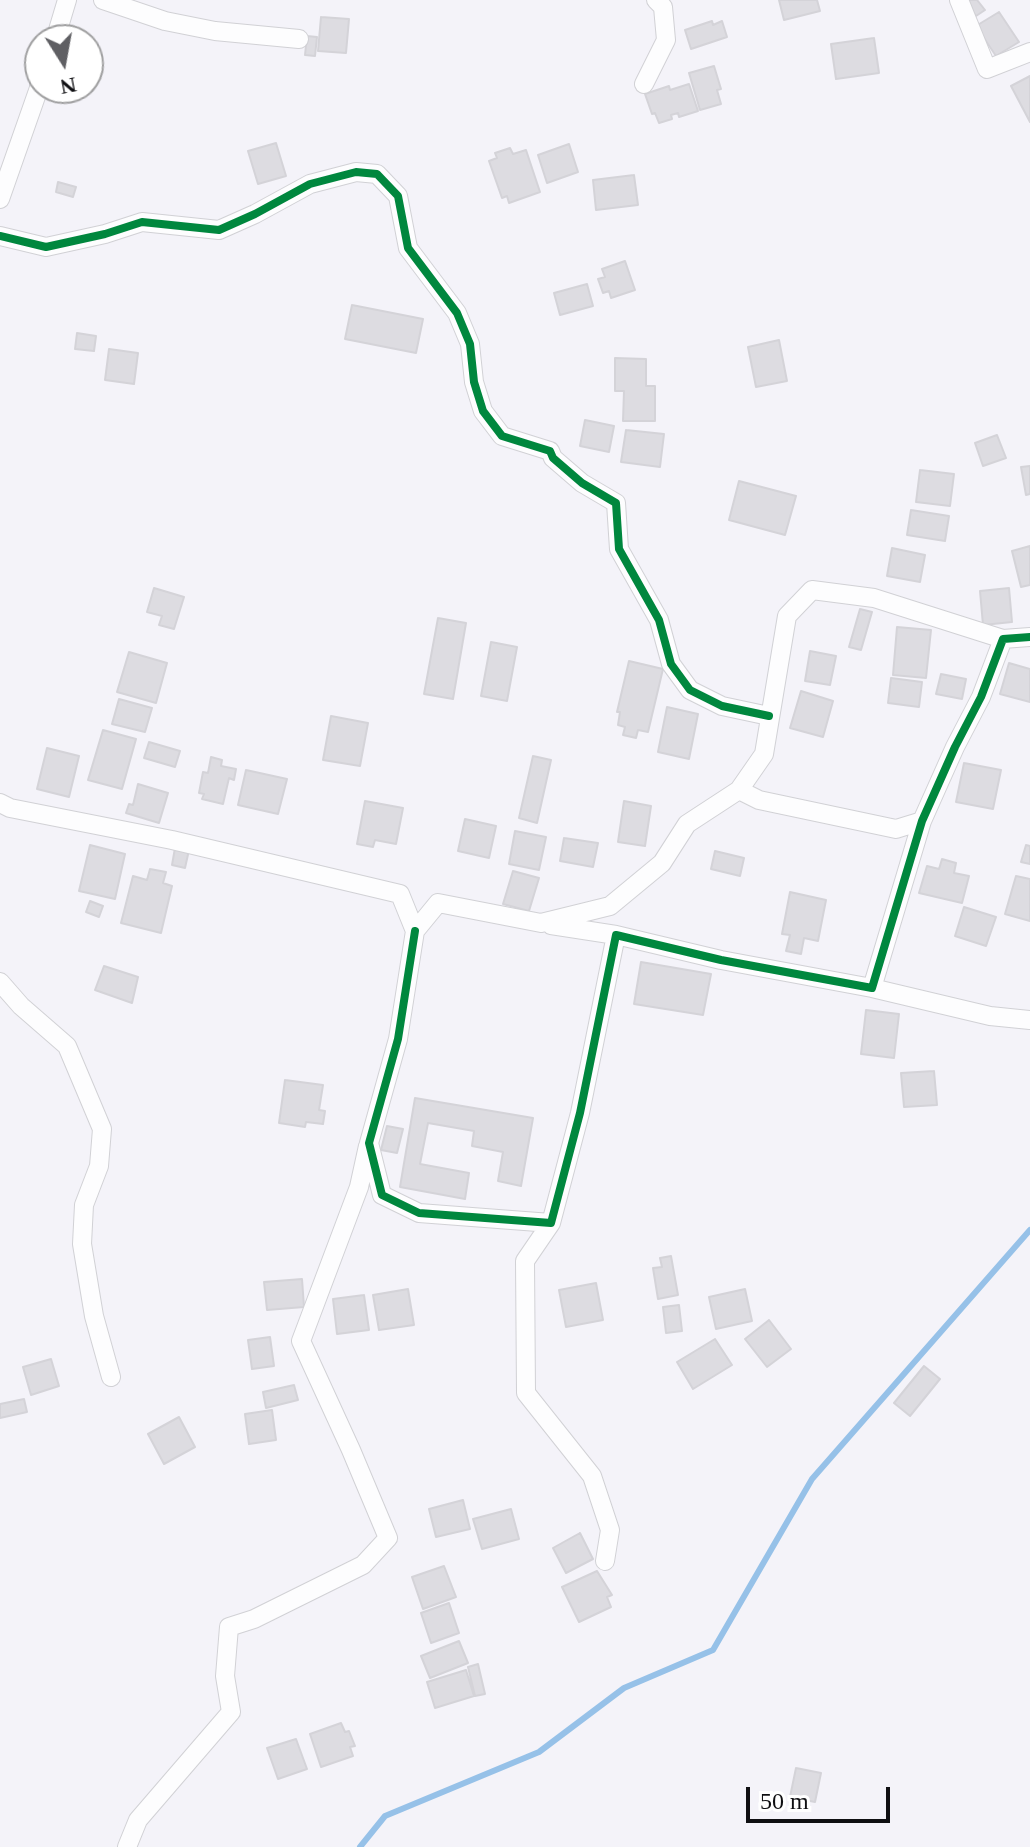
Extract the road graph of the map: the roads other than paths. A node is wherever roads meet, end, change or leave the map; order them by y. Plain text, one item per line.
1 (67, 0) edge
2 (103, 0) edge
3 (656, 0) edge
4 (959, 0) edge
5 (60, 24) edge
6 (299, 39) dead end
7 (1030, 52) edge
8 (644, 84) dead end
9 (33, 104) edge
10 (0, 199) edge
11 (0, 236) edge
12 (1030, 637) edge
13 (1003, 639) junction
14 (769, 716) junction
15 (739, 790) junction
16 (0, 803) edge
17 (922, 821) junction
18 (541, 923) junction
19 (415, 931) junction
20 (616, 935) junction
21 (0, 982) edge
22 (872, 988) junction
23 (1030, 1020) edge
24 (369, 1143) junction
25 (551, 1223) junction
26 (111, 1377) dead end
27 (605, 1561) dead end
28 (127, 1847) edge

1 - 5 street
2 - 6 street
3 - 8 street
4 - 7 street
9 - 10 street
11 - 14 street
12 - 13 street
13 - 14 street
13 - 17 street
14 - 15 street
15 - 17 street
15 - 18 street
16 - 19 street
17 - 22 street
18 - 19 street
18 - 20 street
19 - 24 street
20 - 22 street
20 - 25 street
21 - 26 street
22 - 23 street
24 - 25 street
24 - 28 street
25 - 27 street

